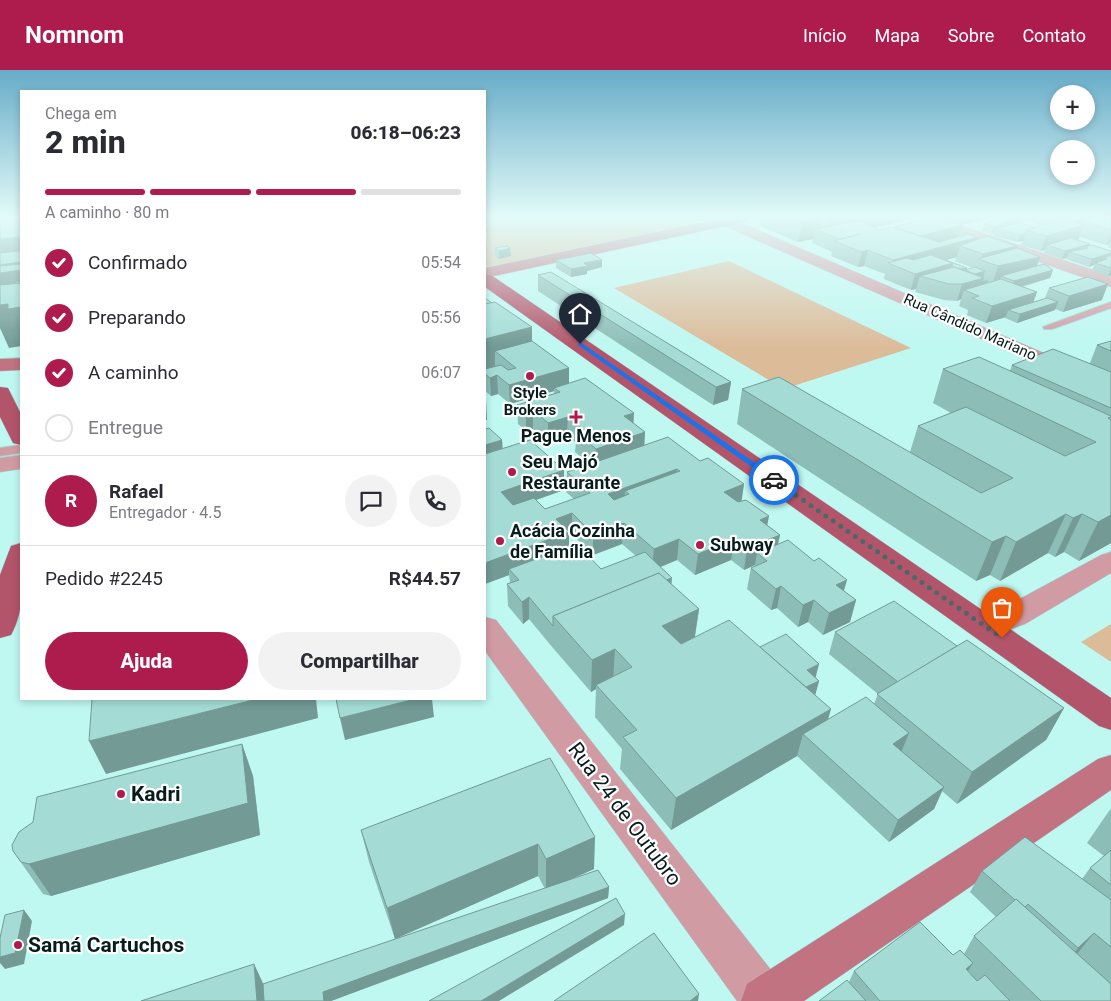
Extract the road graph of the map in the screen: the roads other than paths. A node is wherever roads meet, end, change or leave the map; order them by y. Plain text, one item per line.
1 (537, 261) edge
2 (817, 261) edge
3 (1051, 261) edge
4 (486, 273) edge
5 (486, 280) edge
6 (1111, 282) edge
7 (1111, 305) edge
8 (1048, 327) dead end
9 (20, 364) edge
10 (0, 366) edge
11 (1111, 390) edge
12 (0, 393) edge
13 (12, 428) edge
14 (20, 449) edge
15 (0, 452) edge
16 (20, 462) edge
17 (0, 465) edge
18 (20, 556) edge
19 (1111, 561) edge
20 (0, 627) edge
21 (987, 628) junction
22 (486, 629) edge
23 (1111, 716) edge
24 (1111, 770) edge
25 (765, 1001) edge

1 - 4 street
2 - 11 street, Rua Cândido Mariano
3 - 6 street
5 - 21 main road
7 - 8 lane
9 - 10 street
12 - 13 main road
14 - 15 lane
16 - 17 street
18 - 20 main road
19 - 21 street
21 - 23 main road
22 - 25 street, Rua 24 de Outubro
24 - 25 street

